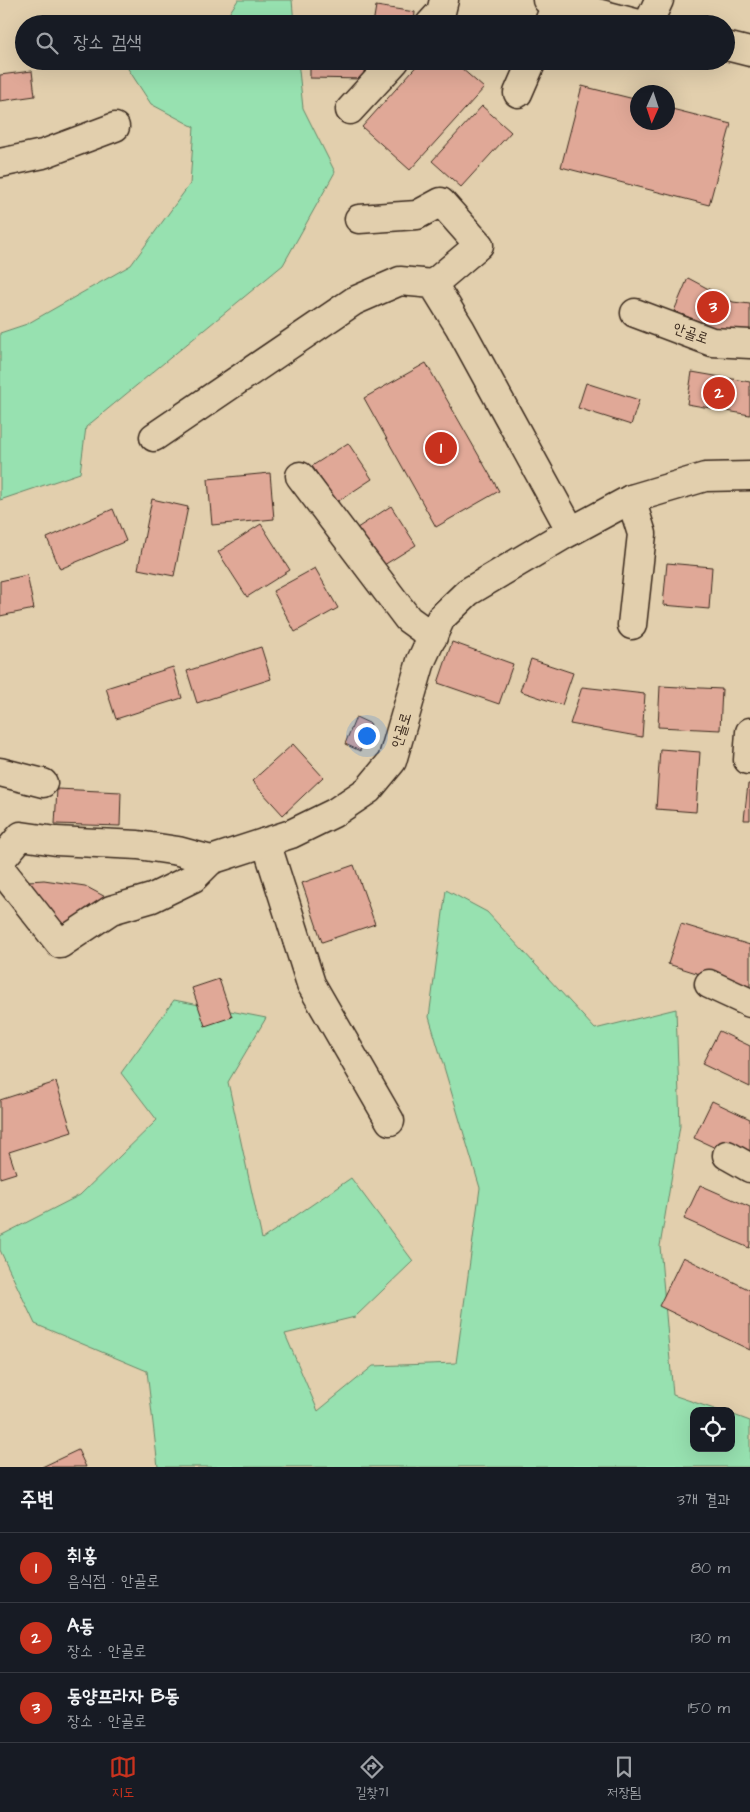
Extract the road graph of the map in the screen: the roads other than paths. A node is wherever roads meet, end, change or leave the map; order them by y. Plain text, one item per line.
1 (444, 0) edge
2 (659, 0) edge
3 (550, 9) edge
4 (438, 15) edge
5 (586, 15) edge
6 (652, 15) edge
7 (735, 48) edge
8 (750, 52) edge
9 (387, 70) edge
10 (528, 70) edge
11 (518, 92) dead end
12 (350, 110) dead end
13 (115, 127) dead end
14 (0, 163) edge
15 (359, 219) dead end
16 (432, 284) junction
17 (635, 312) dead end
18 (750, 344) edge
19 (154, 437) dead end
20 (300, 476) dead end
21 (750, 476) edge
22 (631, 499) junction
23 (571, 531) junction
24 (632, 625) dead end
25 (433, 636) junction
26 (750, 732) edge
27 (748, 760) dead end
28 (0, 772) edge
29 (43, 783) dead end
30 (266, 842) junction
31 (211, 860) junction
32 (0, 861) edge
33 (0, 868) edge
34 (709, 984) dead end
35 (750, 1003) edge
36 (390, 1121) dead end

1 - 4 street
2 - 6 street
3 - 5 street
7 - 8 street
9 - 12 street
10 - 11 street
13 - 14 street
15 - 16 street
16 - 19 street
16 - 23 street
17 - 18 street, 안골로
20 - 25 street
21 - 22 street, 안골로
22 - 23 street, 안골로
22 - 24 street
23 - 25 street, 안골로
25 - 30 street, 안골로
26 - 27 street
28 - 29 street
30 - 31 street, 안골로
30 - 36 street
31 - 32 street
31 - 33 street
34 - 35 street

